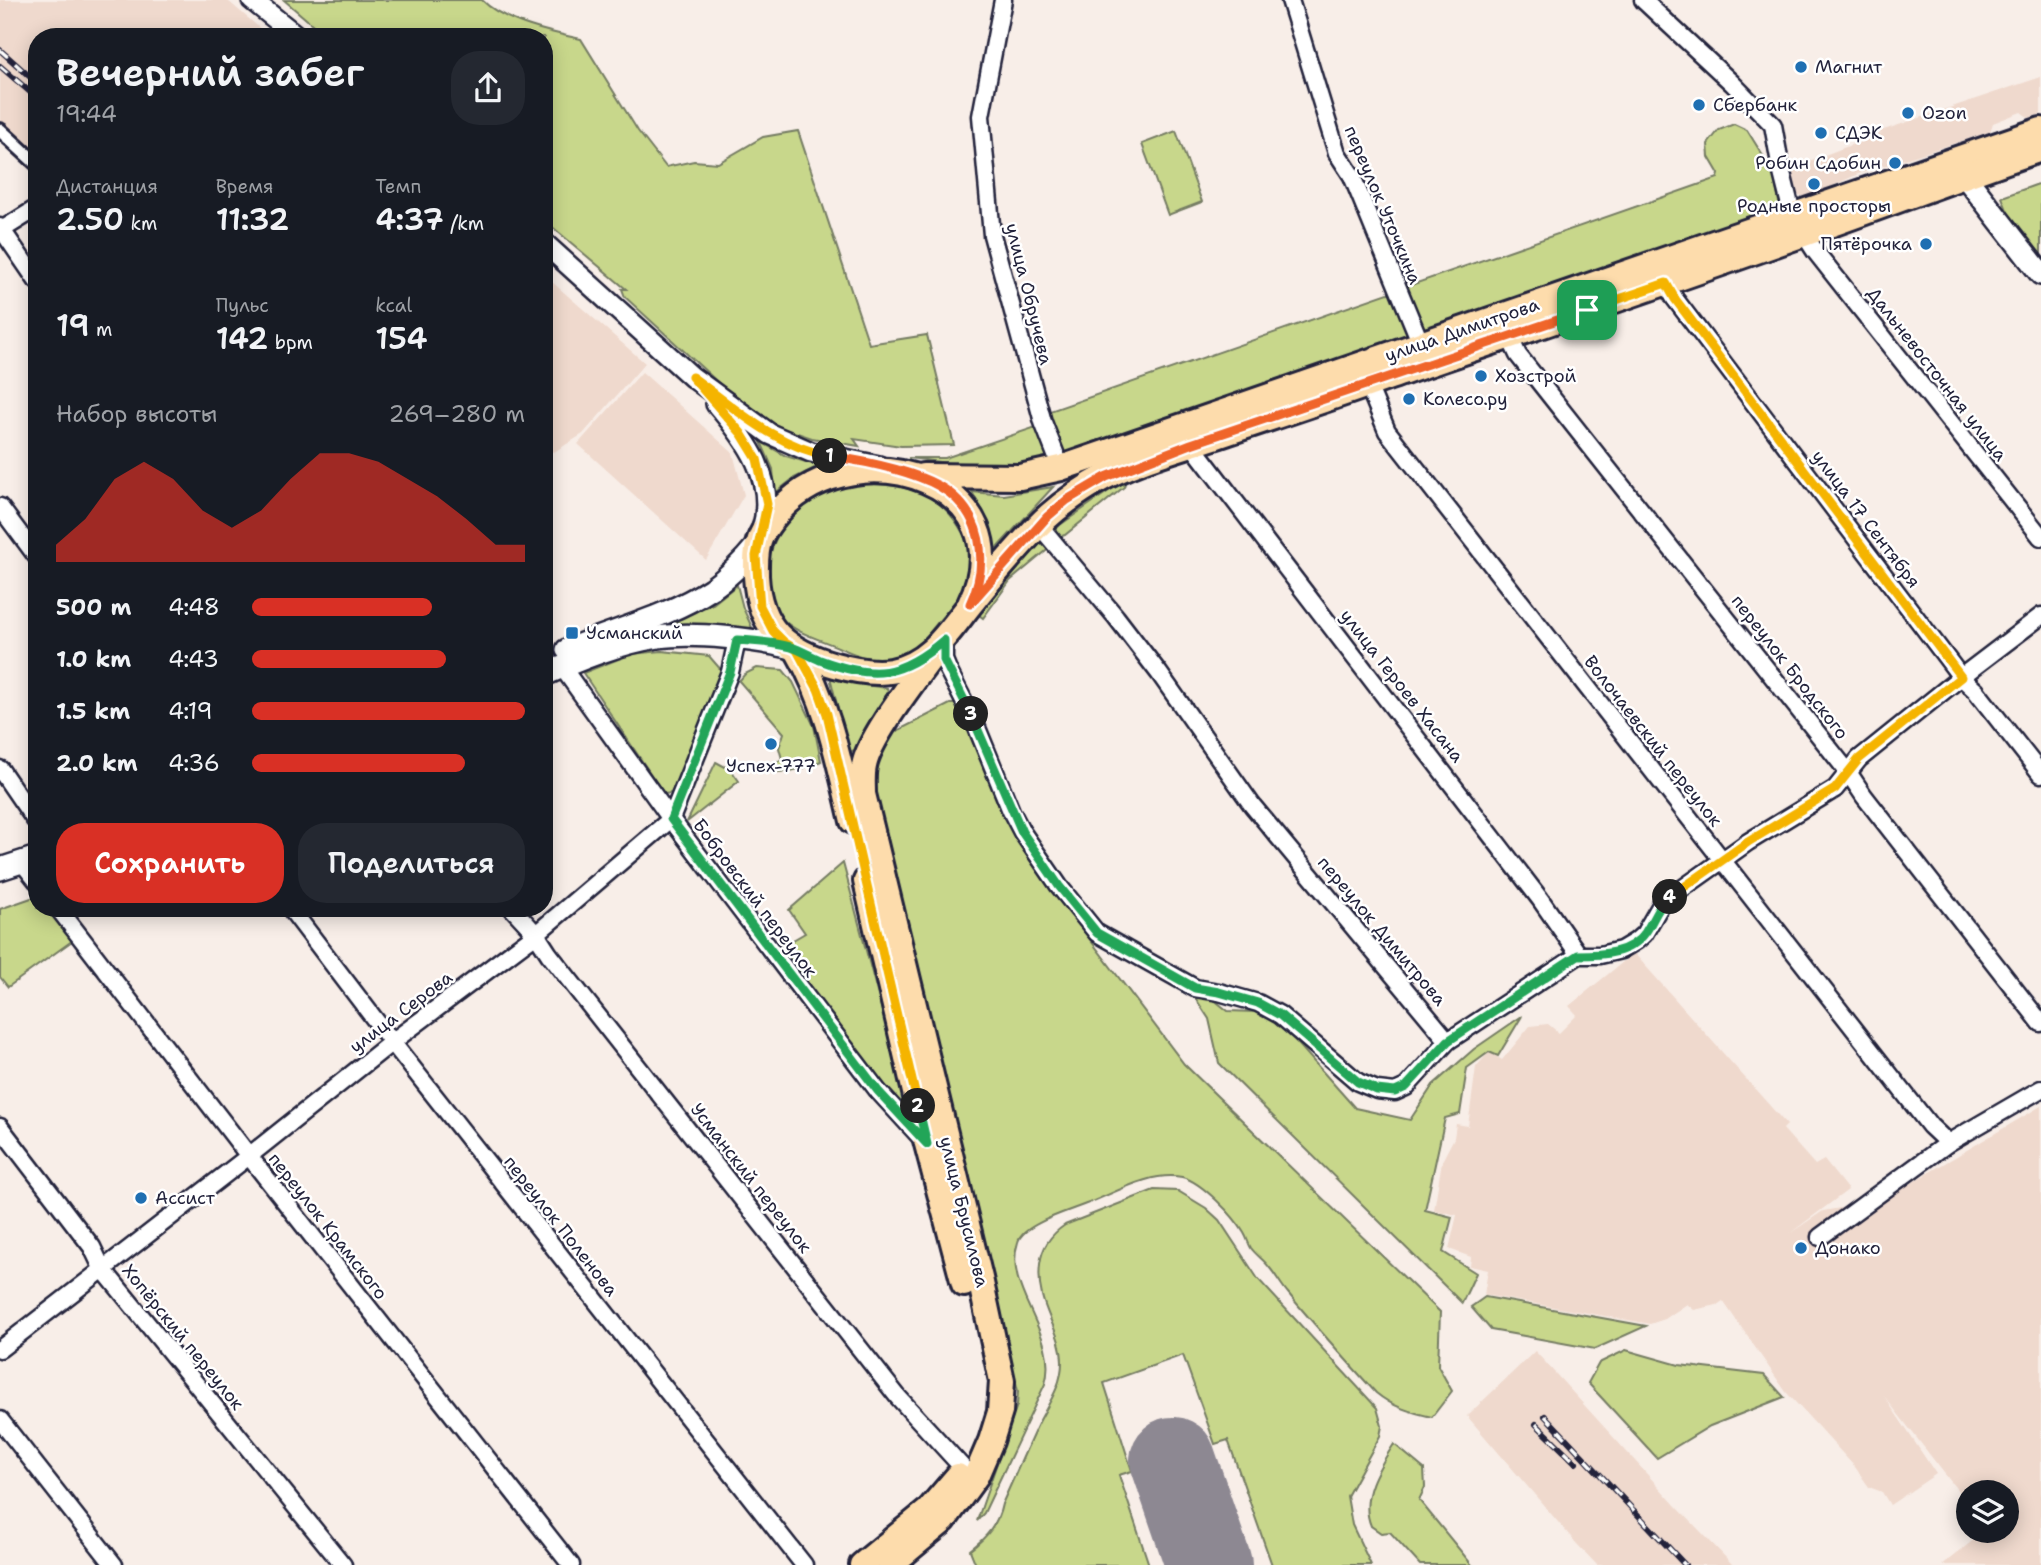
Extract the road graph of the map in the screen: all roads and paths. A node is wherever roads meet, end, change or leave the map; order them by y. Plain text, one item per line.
1 (252, 0) edge
2 (1003, 0) edge
3 (1290, 0) edge
4 (1643, 0) edge
5 (287, 28) edge
6 (0, 130) edge
7 (2041, 130) edge
8 (2041, 149) edge
9 (28, 156) edge
10 (1961, 168) junction
11 (28, 213) edge
12 (1799, 225) junction
13 (1, 229) edge
14 (553, 251) edge
15 (28, 268) edge
16 (2041, 274) edge
17 (1666, 283) junction
18 (1509, 337) junction
19 (1421, 344) junction
20 (692, 377) junction
21 (1368, 385) junction
22 (1191, 444) junction
23 (1061, 468) junction
24 (906, 474) junction
25 (0, 507) edge
26 (1039, 525) junction
27 (2041, 537) edge
28 (759, 541) junction
29 (28, 545) edge
30 (970, 604) junction
31 (2041, 616) edge
32 (737, 640) junction
33 (944, 640) junction
34 (795, 649) junction
35 (553, 661) edge
36 (553, 662) edge
37 (553, 669) edge
38 (1961, 677) junction
39 (0, 769) edge
40 (1848, 772) junction
41 (2041, 774) edge
42 (28, 810) edge
43 (671, 819) junction
44 (28, 847) edge
45 (0, 857) edge
46 (28, 859) edge
47 (1723, 860) junction
48 (0, 869) edge
49 (65, 917) edge
50 (297, 917) edge
51 (520, 917) edge
52 (536, 934) junction
53 (1578, 955) junction
54 (2041, 1023) edge
55 (1448, 1041) junction
56 (392, 1042) junction
57 (2041, 1089) edge
58 (0, 1127) edge
59 (1948, 1143) junction
60 (927, 1144) junction
61 (249, 1156) junction
62 (1820, 1237) dead end
63 (102, 1268) junction
64 (0, 1349) edge
65 (0, 1420) edge
66 (963, 1468) junction
67 (114, 1565) edge
68 (343, 1565) edge
69 (571, 1565) edge
70 (804, 1565) edge
71 (862, 1565) edge
72 (890, 1565) edge

1 - 5 street
2 - 23 street, улица Обручева
3 - 19 street, переулок Уточкина
4 - 12 street
6 - 9 street
7 - 10 main road, улица Димитрова
8 - 10 main road, улица Димитрова
10 - 12 main road, улица Димитрова
10 - 16 main road
11 - 13 street
12 - 17 main road, улица Димитрова
12 - 19 main road, улица Димитрова
12 - 27 street, Дальневосточная улица
13 - 15 street
14 - 20 street
17 - 18 main road, улица Димитрова
17 - 38 street, улица 17 Сентября
18 - 21 main road, улица Димитрова
18 - 40 street, переулок Бродского
19 - 23 main road, улица Димитрова
20 - 24 street
20 - 28 street
21 - 22 main road, улица Димитрова
21 - 47 street, Волочаевский переулок
22 - 26 main road, улица Димитрова
22 - 53 street, улица Героев Хасана
23 - 24 main road, улица Димитрова
24 - 28 main road, улица Димитрова
24 - 30 main road, улица Димитрова
25 - 29 street
26 - 30 main road, улица Димитрова
26 - 55 street, переулок Димитрова
28 - 34 main road, улица Димитрова
28 - 35 main road, улица Димитрова
30 - 33 main road, улица Димитрова
31 - 38 street
32 - 34 main road, улица Димитрова
32 - 36 main road, улица Димитрова
32 - 43 street, улица Серова
33 - 34 main road, улица Димитрова
33 - 55 street
33 - 72 main road, улица Брусилова
34 - 60 main road, улица Брусилова
37 - 43 street, Бобровский переулок
38 - 40 street
38 - 41 street, улица 17 Сентября
39 - 42 street
40 - 47 street
40 - 54 street, переулок Бродского
43 - 52 street, улица Серова
43 - 60 street, Бобровский переулок
44 - 45 main road
46 - 48 main road
47 - 53 street
47 - 59 street, Волочаевский переулок
49 - 61 street, переулок Крамского
50 - 56 street, переулок Поленова
51 - 52 street, Усманский переулок
52 - 56 street, улица Серова
52 - 66 street, Усманский переулок
53 - 55 street
56 - 61 street, улица Серова
56 - 70 street, переулок Поленова
57 - 59 street
58 - 63 street, Хопёрский переулок
59 - 62 street
60 - 66 main road, улица Брусилова
61 - 63 street, улица Серова
61 - 69 street, переулок Крамского
63 - 64 street, улица Серова
63 - 68 street, Хопёрский переулок
65 - 67 street
66 - 71 main road, улица Брусилова

